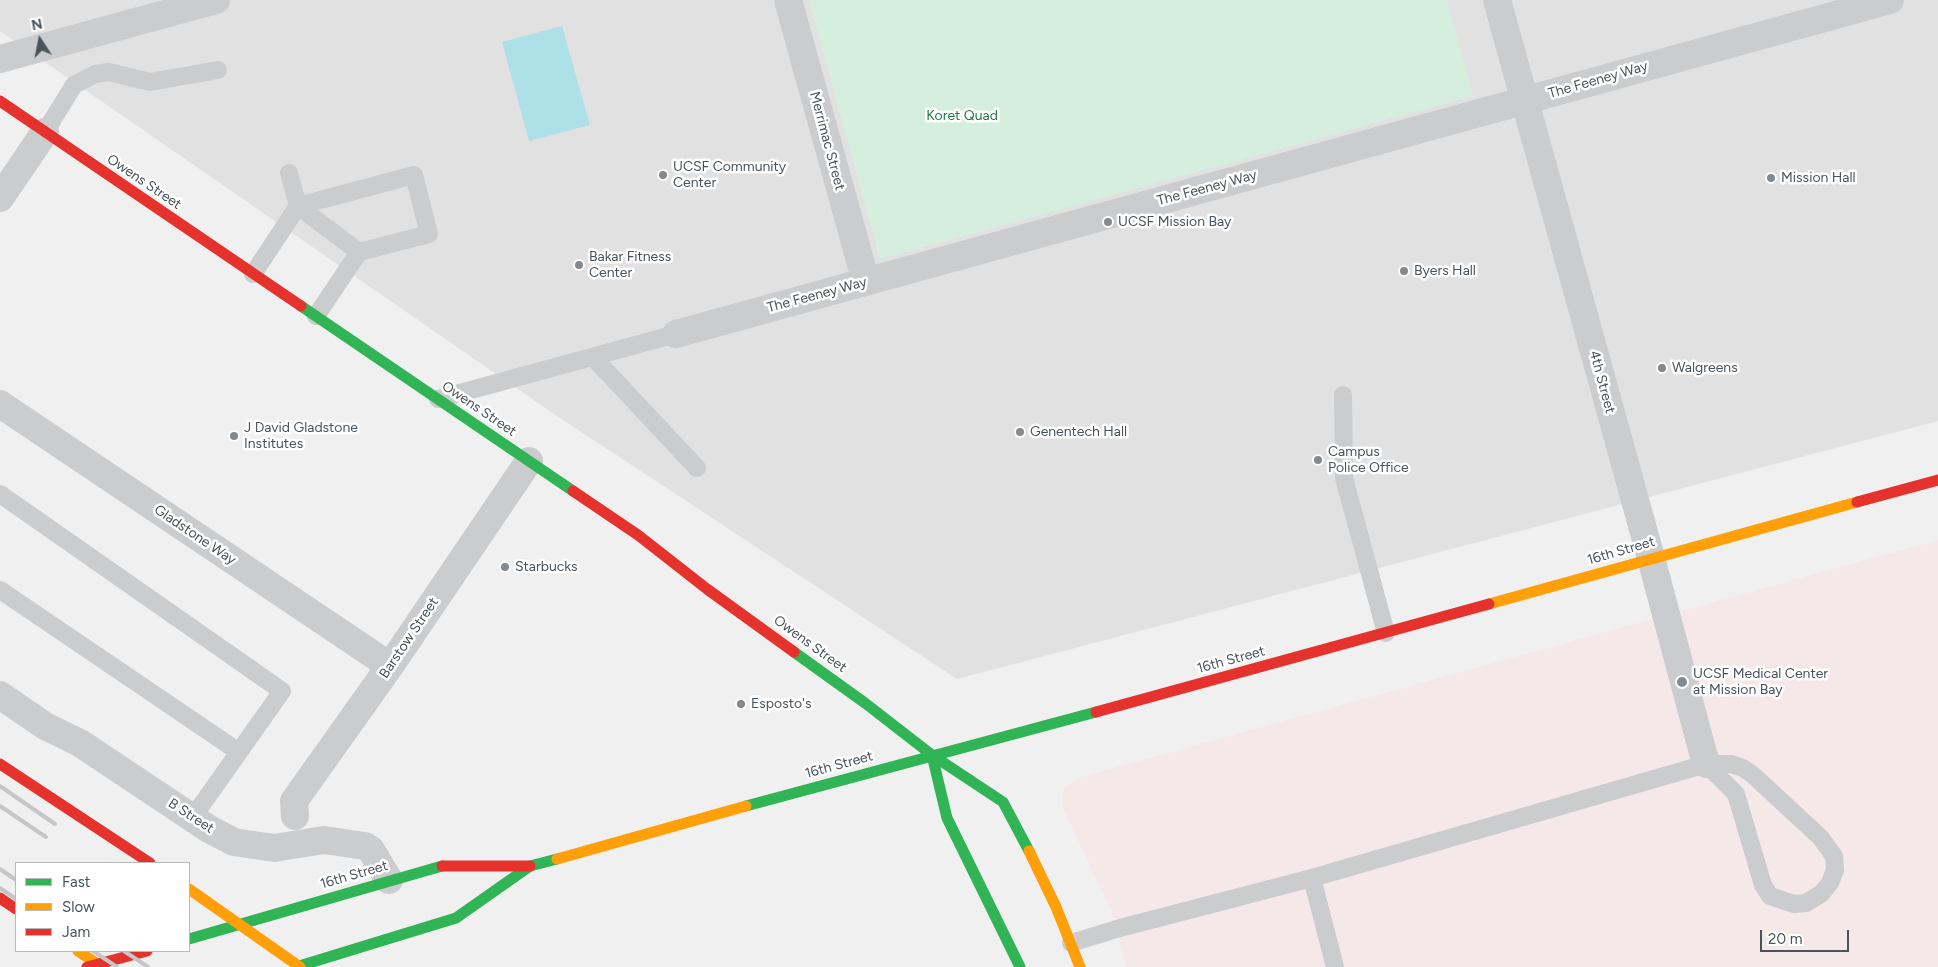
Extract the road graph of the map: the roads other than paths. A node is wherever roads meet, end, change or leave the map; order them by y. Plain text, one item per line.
1 (216, 0) edge
2 (788, 0) edge
3 (1497, 0) edge
4 (1890, 0) edge
5 (0, 59) edge
6 (218, 70) dead end
7 (1525, 100) junction
8 (0, 102) edge
9 (45, 132) junction
10 (289, 173) dead end
11 (0, 198) edge
12 (298, 206) junction
13 (359, 252) junction
14 (253, 274) junction
15 (866, 282) junction
16 (316, 316) junction
17 (676, 334) joint
18 (593, 357) junction
19 (1343, 395) dead end
20 (438, 399) junction
21 (0, 404) edge
22 (529, 461) junction
23 (698, 468) dead end
24 (1938, 480) edge
25 (0, 494) edge
26 (1651, 558) junction
27 (0, 590) edge
28 (1386, 633) junction
29 (390, 666) junction
30 (0, 695) edge
31 (239, 752) junction
32 (932, 756) junction
33 (0, 764) edge
34 (1706, 764) junction
35 (295, 816) dead end
36 (193, 818) junction
37 (148, 862) edge
38 (530, 866) junction
39 (1312, 878) junction
40 (389, 880) junction
41 (190, 890) edge
42 (0, 898) edge
43 (15, 908) edge
44 (190, 939) edge
45 (1071, 943) junction
46 (80, 952) edge
47 (143, 952) edge
48 (87, 967) edge
49 (102, 967) edge
50 (296, 967) edge
51 (300, 967) edge
52 (1020, 967) edge
53 (1080, 967) edge
54 (1335, 967) edge

1 - 5 street
2 - 15 street, Merrimac Street
3 - 7 street, 4th Street
4 - 7 street, The Feeney Way
6 - 9 lane
7 - 15 street, The Feeney Way
7 - 26 street, 4th Street
8 - 9 main road, Owens Street
9 - 11 street
9 - 14 main road, Owens Street
10 - 12 lane
12 - 13 lane
12 - 13 lane
12 - 14 lane
13 - 16 lane
14 - 16 main road, Owens Street
15 - 17 street, The Feeney Way
16 - 20 main road, Owens Street
17 - 18 lane, The Feeney Way
18 - 20 lane, The Feeney Way
18 - 23 lane
19 - 28 lane
20 - 22 main road, Owens Street
21 - 29 street, Gladstone Way
22 - 29 street, Barstow Street
22 - 32 main road, Owens Street
24 - 26 main road, 16th Street
25 - 31 lane
26 - 28 main road, 16th Street
26 - 34 street, 4th Street
27 - 31 lane
28 - 32 main road, 16th Street
29 - 35 street, Barstow Street
30 - 36 street, B Street
31 - 36 lane
32 - 38 main road, 16th Street
32 - 45 main road, Owens Street
32 - 52 main road
33 - 37 main road
34 - 34 lane
34 - 39 lane
36 - 40 street, B Street
38 - 40 main road, 16th Street
38 - 50 main road, 16th Street
39 - 45 lane
39 - 54 lane
40 - 44 main road, 16th Street
41 - 51 main road
42 - 43 main road
45 - 53 main road, Owens Street
46 - 49 main road
47 - 48 main road

